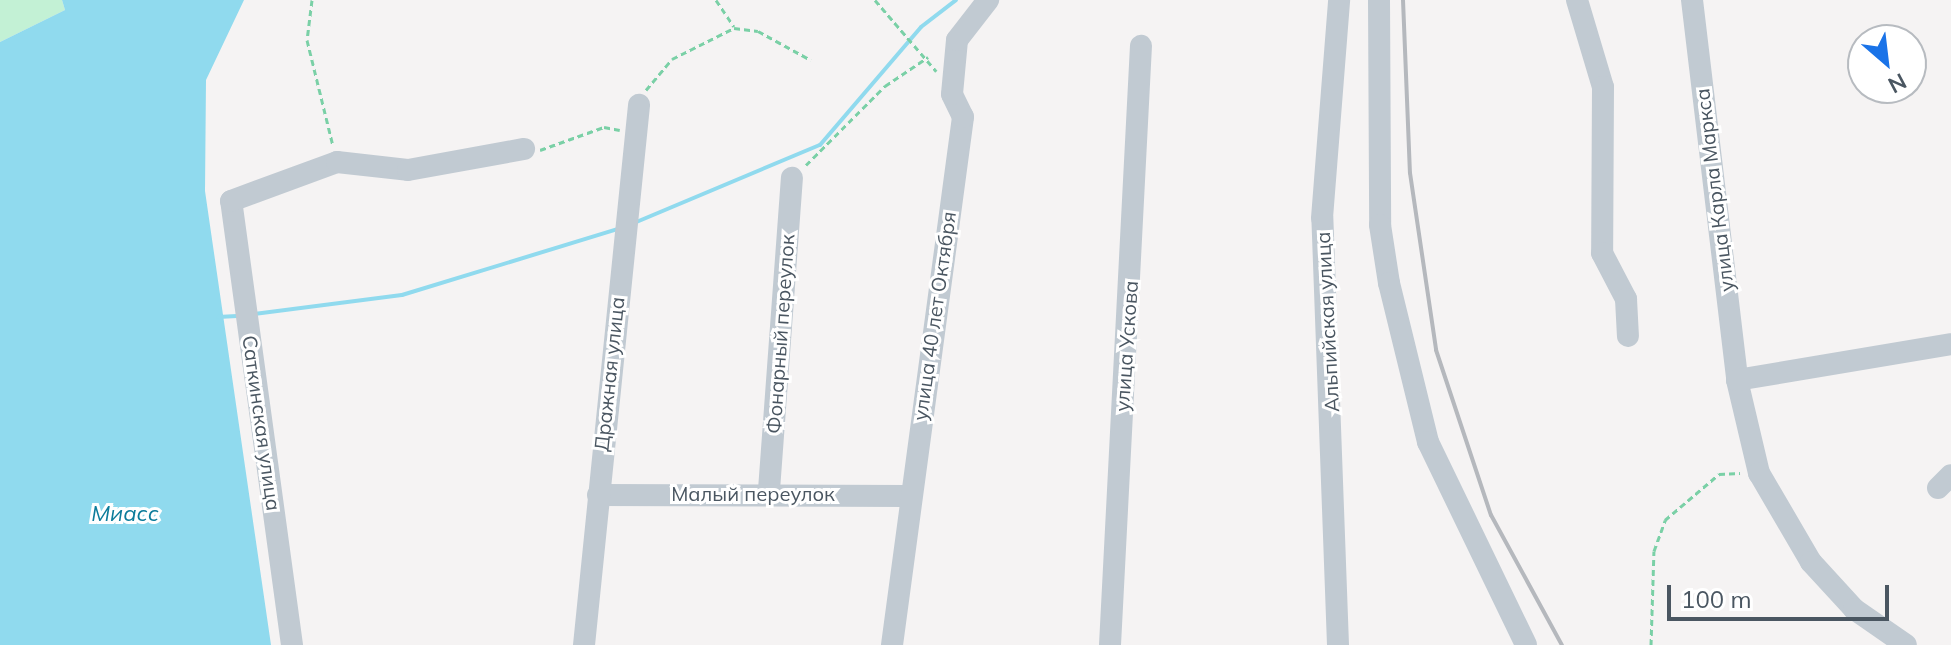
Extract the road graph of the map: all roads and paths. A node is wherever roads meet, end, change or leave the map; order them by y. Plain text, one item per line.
1 (312, 0) edge
2 (716, 0) edge
3 (875, 0) edge
4 (988, 0) edge
5 (1339, 0) edge
6 (1379, 0) edge
7 (1577, 0) edge
8 (1692, 0) edge
9 (734, 28) junction
10 (918, 45) dead end
11 (1141, 46) dead end
12 (928, 57) dead end
13 (811, 60) dead end
14 (639, 105) joint
15 (639, 133) junction
16 (524, 149) joint
17 (337, 162) junction
18 (792, 178) joint
19 (1628, 336) dead end
20 (1951, 344) edge
21 (1737, 380) junction
22 (1759, 473) junction
23 (769, 490) junction
24 (598, 495) junction
25 (907, 496) junction
26 (292, 645) edge
27 (584, 645) edge
28 (892, 645) edge
29 (1110, 645) edge
30 (1338, 645) edge
31 (1526, 645) edge
32 (1651, 645) edge
33 (1906, 645) edge

1 - 17 path
2 - 9 path
3 - 10 path
4 - 25 street, улица 40 лет Октября
5 - 30 street, Альпийская улица
6 - 31 street
7 - 19 street
8 - 21 street, улица Карла Маркса
9 - 13 path
9 - 14 path
11 - 29 street, улица Ускова
12 - 18 path
14 - 15 street, Дражная улица
15 - 16 path
15 - 24 street, Дражная улица
16 - 17 street
17 - 26 street, Саткинская улица
18 - 23 street, Фонарный переулок
20 - 21 street
21 - 22 street, улица Карла Маркса
22 - 32 path
22 - 33 street, улица Карла Маркса
23 - 24 street, Малый переулок
23 - 25 street, Малый переулок
24 - 27 street, Дражная улица
25 - 28 street, улица 40 лет Октября

